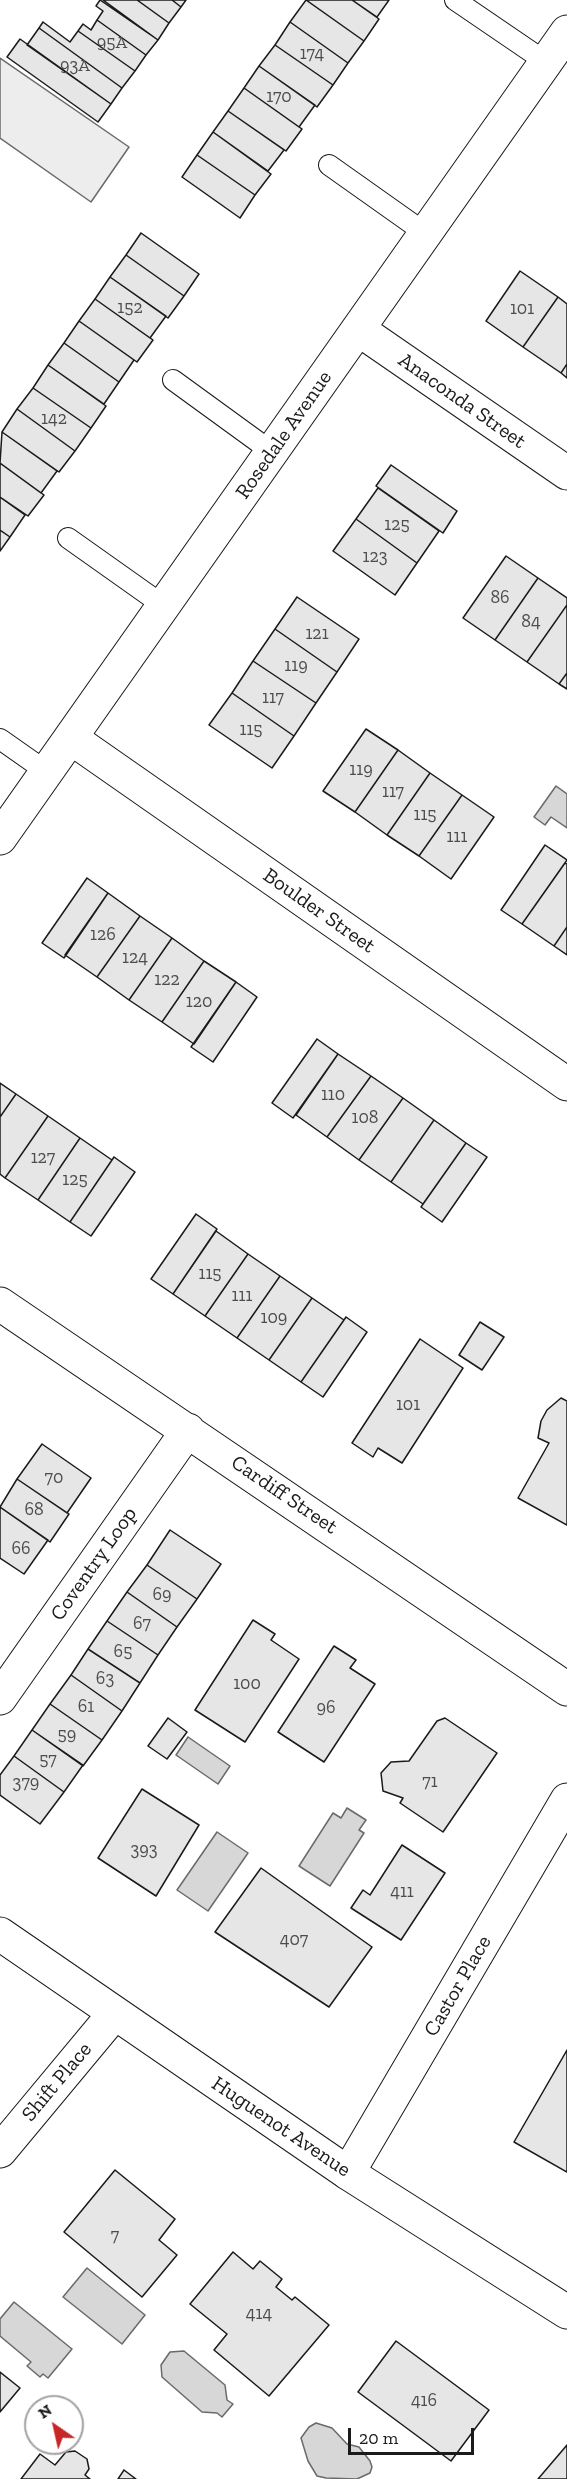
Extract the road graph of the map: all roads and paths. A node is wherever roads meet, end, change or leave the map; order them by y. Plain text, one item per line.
1 (455, 0) edge
2 (567, 32) edge
3 (546, 62) junction
4 (328, 165) dead end
5 (425, 233) junction
6 (358, 329) junction
7 (173, 380) dead end
8 (272, 452) junction
9 (567, 473) edge
10 (68, 538) dead end
11 (164, 606) junction
12 (71, 738) junction
13 (0, 739) edge
14 (47, 772) junction
15 (0, 838) edge
16 (567, 1084) edge
17 (0, 1304) edge
18 (188, 1430) junction
19 (567, 1689) edge
20 (0, 1698) edge
21 (567, 1800) edge
22 (0, 1934) edge
23 (114, 2014) junction
24 (0, 2151) edge
25 (348, 2173) junction
26 (567, 2312) edge

1 - 3 lane
2 - 3 street, Rosedale Avenue
3 - 5 street, Rosedale Avenue
4 - 5 lane
5 - 6 street, Rosedale Avenue
6 - 8 street, Rosedale Avenue
6 - 9 street, Anaconda Street
7 - 8 lane
8 - 11 street, Rosedale Avenue
10 - 11 lane
11 - 12 street, Rosedale Avenue
12 - 14 street, Rosedale Avenue
12 - 16 street, Boulder Street
13 - 14 lane
14 - 15 street, Rosedale Avenue
17 - 18 street, Cardiff Street
18 - 19 street, Cardiff Street
18 - 20 street, Coventry Loop
21 - 25 street, Castor Place
22 - 23 street, Huguenot Avenue
23 - 24 street, Shift Place
23 - 25 street, Huguenot Avenue
25 - 26 street, Huguenot Avenue

